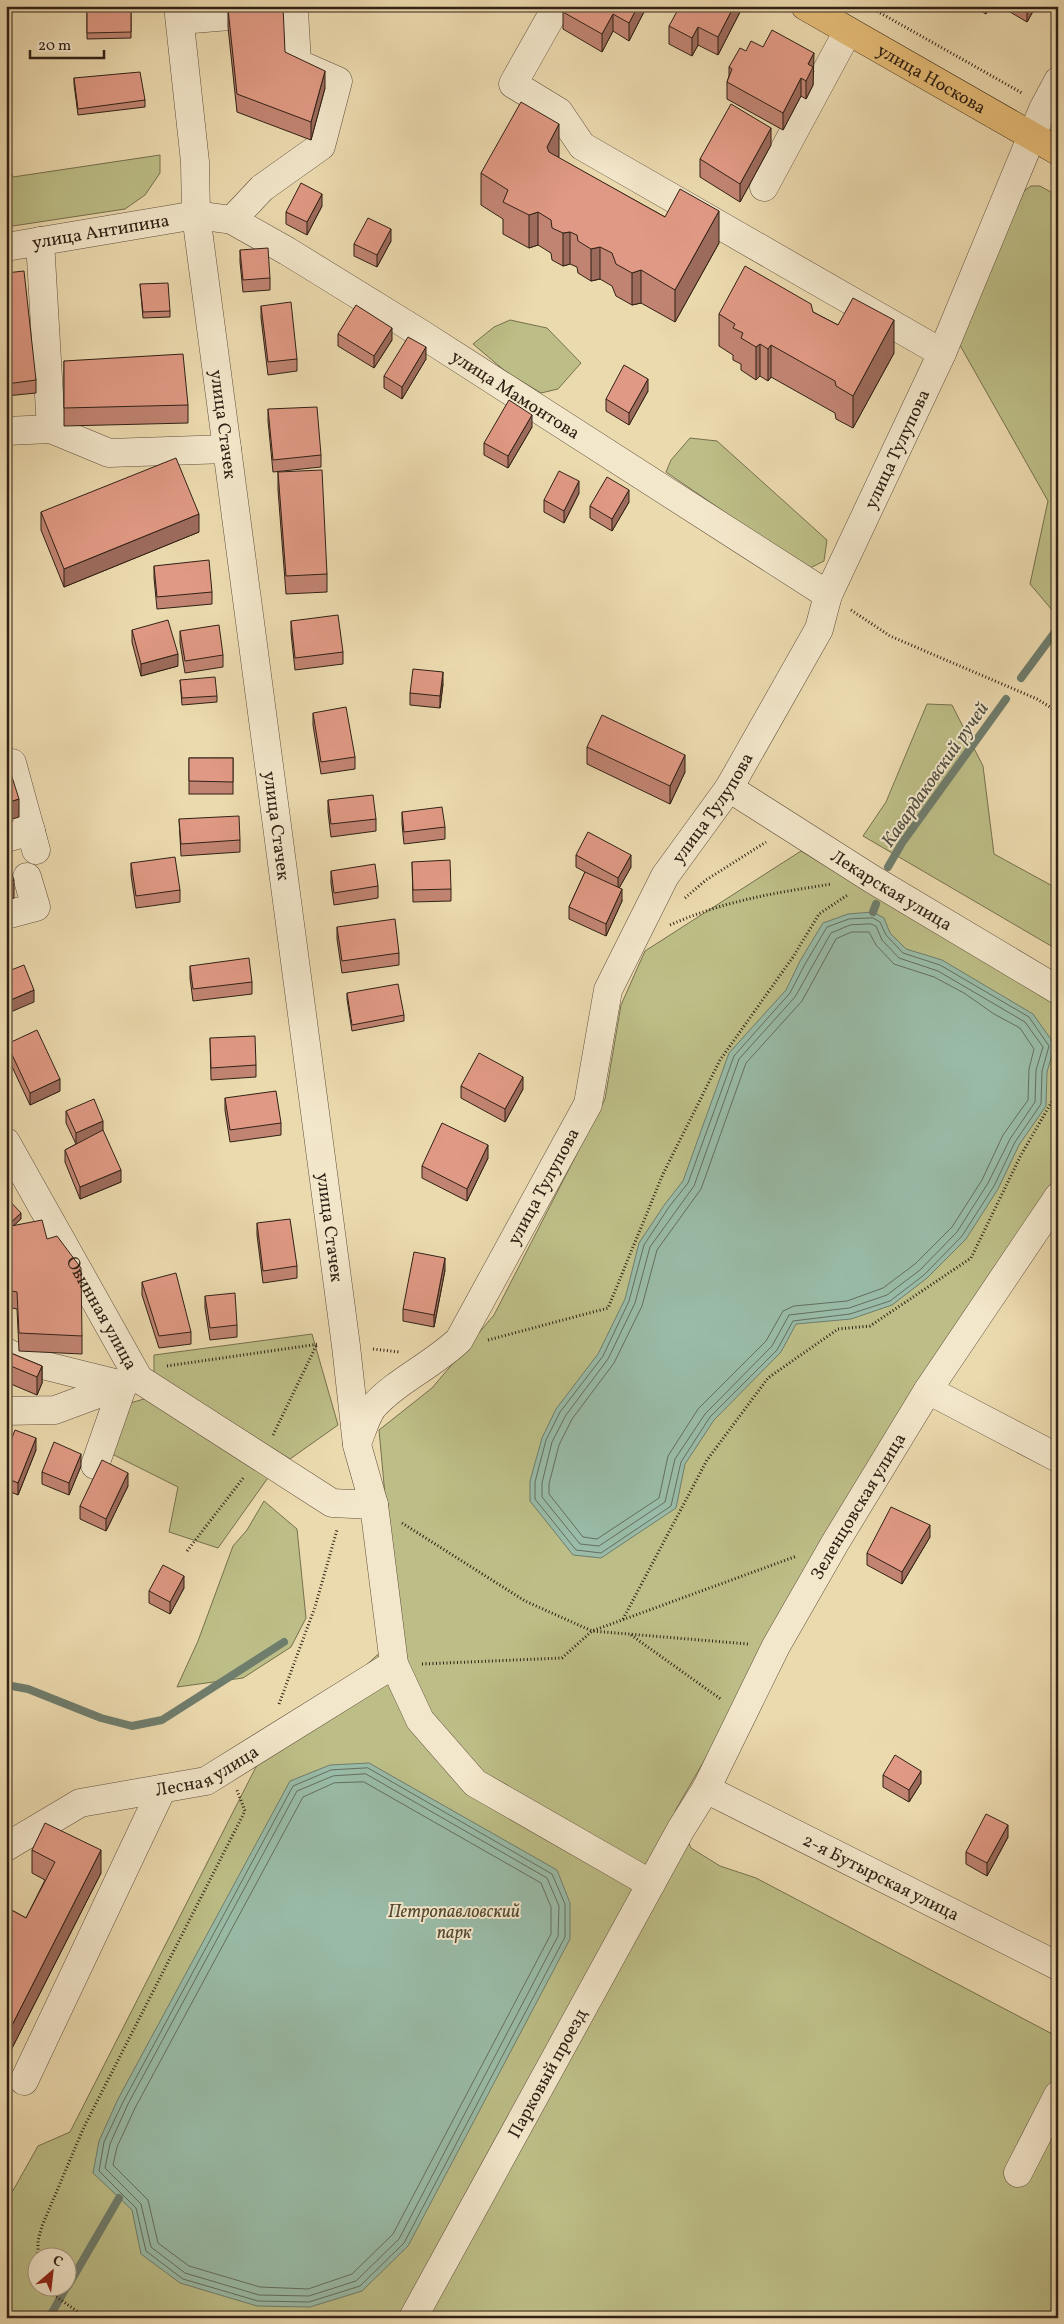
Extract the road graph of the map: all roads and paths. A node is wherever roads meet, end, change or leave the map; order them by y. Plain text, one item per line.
1 (557, 6) edge
2 (805, 6) edge
3 (868, 6) edge
4 (179, 13) edge
5 (848, 31) junction
6 (1058, 81) edge
7 (1045, 105) junction
8 (1032, 136) junction
9 (1058, 151) edge
10 (764, 187) dead end
11 (196, 215) junction
12 (232, 220) junction
13 (40, 241) junction
14 (6, 247) edge
15 (942, 353) junction
16 (51, 429) junction
17 (6, 431) edge
18 (227, 449) junction
19 (828, 595) junction
20 (1058, 712) edge
21 (12, 763) dead end
22 (729, 788) junction
23 (802, 834) junction
24 (25, 840) edge
25 (27, 877) dead end
26 (872, 878) junction
27 (684, 899) dead end
28 (6, 915) edge
29 (668, 926) dead end
30 (1058, 990) edge
31 (1058, 1091) edge
32 (10, 1155) edge
33 (1058, 1197) edge
34 (459, 1340) junction
35 (346, 1346) junction
36 (6, 1352) edge
37 (403, 1352) dead end
38 (131, 1382) junction
39 (928, 1390) junction
40 (6, 1411) edge
41 (357, 1445) junction
42 (1058, 1458) edge
43 (95, 1465) dead end
44 (344, 1504) junction
45 (374, 1505) junction
46 (798, 1556) dead end
47 (623, 1619) junction
48 (592, 1631) junction
49 (630, 1634) junction
50 (776, 1646) junction
51 (392, 1653) junction
52 (276, 1711) dead end
53 (743, 1715) junction
54 (229, 1767) junction
55 (162, 1789) junction
56 (706, 1789) junction
57 (681, 1829) joint
58 (6, 1847) edge
59 (651, 1884) junction
60 (1058, 1966) edge
61 (24, 2081) dead end
62 (1058, 2095) edge
63 (1018, 2173) dead end
64 (38, 2246) edge
65 (56, 2296) edge
66 (87, 2318) edge
67 (413, 2318) edge

1 - 15 street
2 - 5 main road, улица Носкова
3 - 7 path
4 - 11 street, улица Стачек
4 - 12 street
5 - 8 main road, улица Носкова
5 - 10 street
6 - 7 street, улица Тулупова
7 - 8 street, улица Тулупова
8 - 9 main road, улица Носкова
8 - 15 street, улица Тулупова
11 - 12 street, улица Мамонтова
11 - 13 street, улица Антипина
11 - 18 street, улица Стачек
12 - 19 street, улица Мамонтова
13 - 14 street, улица Антипина
13 - 16 street
15 - 19 street, улица Тулупова
16 - 17 street
16 - 18 street
18 - 35 street, улица Стачек
19 - 20 path
19 - 22 street, улица Тулупова
21 - 24 street
22 - 23 street, Лекарская улица
22 - 34 street, улица Тулупова
23 - 26 street, Лекарская улица
23 - 27 path
25 - 28 street
26 - 29 path
26 - 30 street, Лекарская улица
26 - 34 path
31 - 47 path
32 - 38 street, Овинная улица
33 - 39 street, Зеленцовская улица
34 - 41 street, улица Тулупова
35 - 37 path
35 - 38 path
35 - 41 street, улица Стачек
36 - 38 street
38 - 40 street
38 - 43 street
38 - 44 street, Овинная улица
39 - 42 street
39 - 50 street, Зеленцовская улица
41 - 45 street, улица Стачек
44 - 45 street, Овинная улица
44 - 52 path
45 - 48 path
45 - 51 street, улица Стачек
46 - 47 path
47 - 48 path
48 - 49 path
48 - 51 path
49 - 50 path
49 - 53 path
50 - 53 street, Зеленцовская улица
51 - 54 street, Лесная улица
51 - 59 street, улица Стачек
53 - 56 street, Зеленцовская улица
54 - 55 street, Лесная улица
54 - 64 path
55 - 58 street, Лесная улица
55 - 61 street
56 - 57 street, Зеленцовская улица
56 - 60 street, 2-я Бутырская улица
57 - 59 street, Парковый проезд
59 - 67 street, Парковый проезд
62 - 63 street
65 - 66 path

